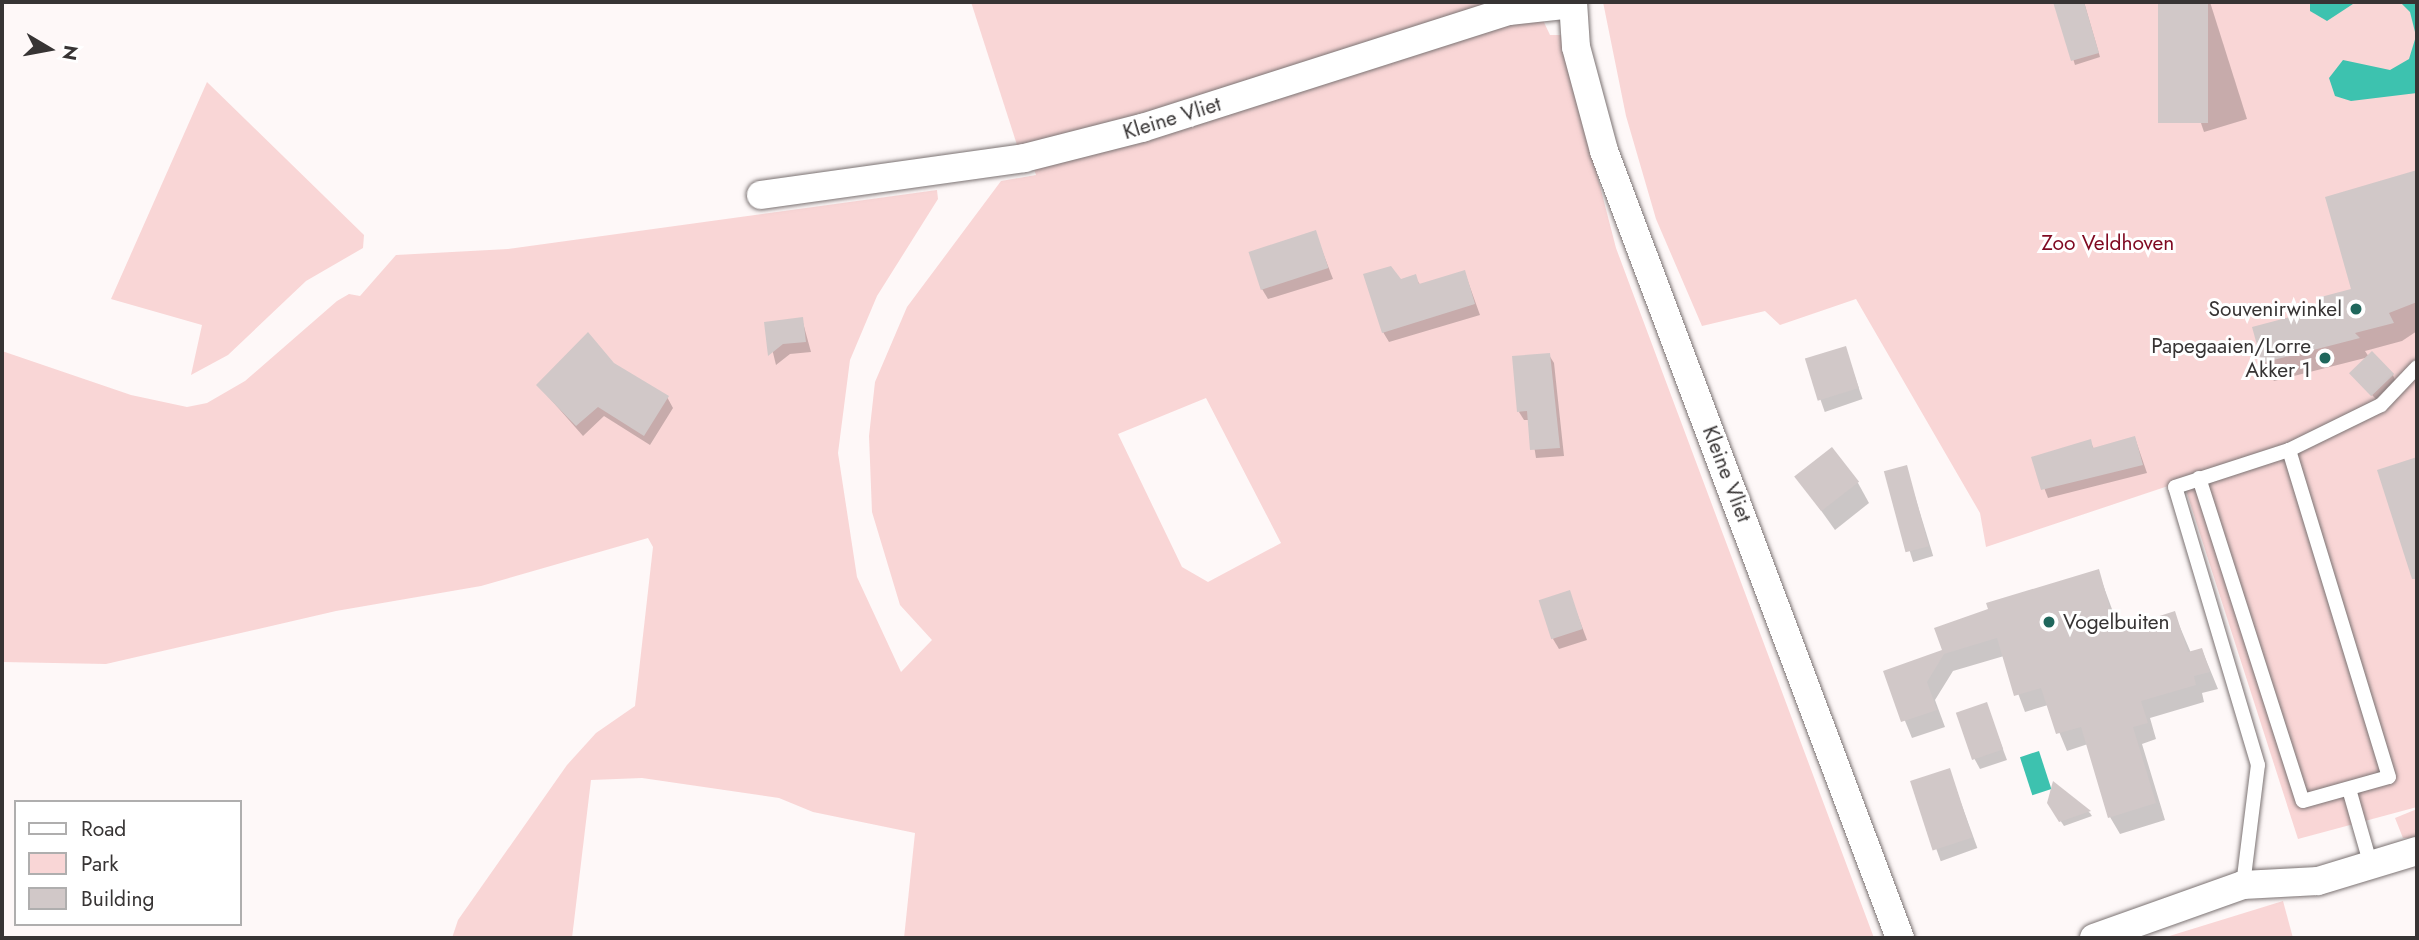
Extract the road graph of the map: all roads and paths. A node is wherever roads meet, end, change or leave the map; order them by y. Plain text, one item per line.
1 (1573, 3) edge
2 (761, 195) dead end
3 (2417, 367) edge
4 (2289, 450) junction
5 (2199, 478) junction
6 (2349, 789) junction
7 (2417, 851) edge
8 (2370, 862) junction
9 (2243, 885) junction
10 (1900, 938) edge
11 (2094, 938) edge

1 - 2 street, Kleine Vliet
1 - 10 street, Kleine Vliet
3 - 4 lane
4 - 5 lane
4 - 6 lane
5 - 6 lane
5 - 9 lane
6 - 8 lane
7 - 8 street
8 - 9 street
9 - 11 street

